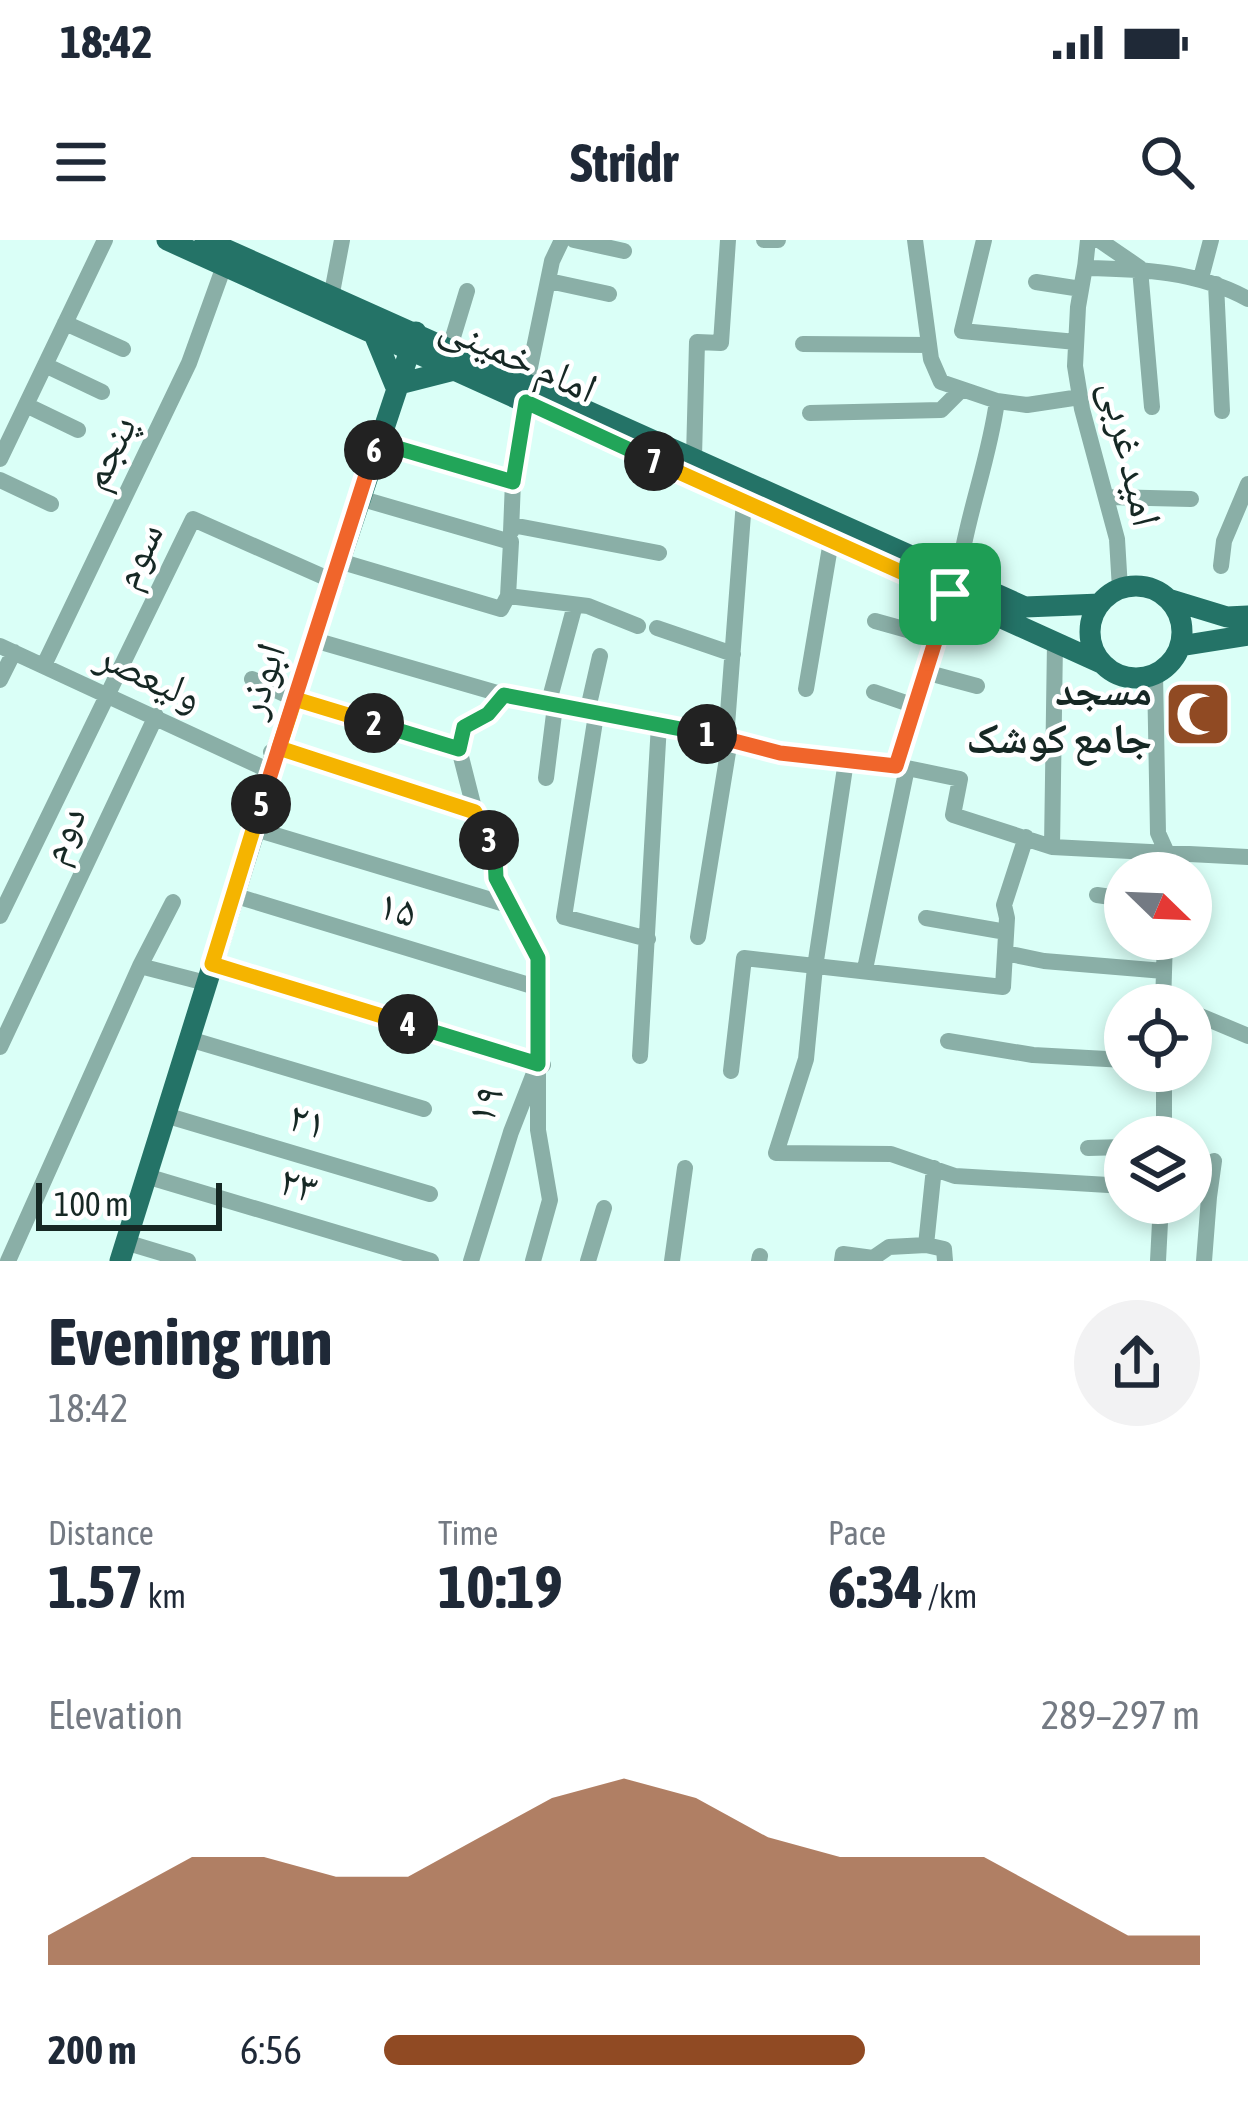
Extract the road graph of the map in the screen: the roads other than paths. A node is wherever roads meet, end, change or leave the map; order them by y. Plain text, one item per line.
1 (105, 240) edge
2 (167, 240) edge
3 (205, 240) edge
4 (342, 240) edge
5 (562, 240) edge
6 (574, 240) edge
7 (728, 240) edge
8 (764, 240) edge
9 (778, 240) edge
10 (915, 240) edge
11 (984, 240) edge
12 (1088, 240) edge
13 (1099, 240) edge
14 (1211, 240) edge
15 (624, 251) dead end
16 (232, 253) edge
17 (1085, 265) junction
18 (1140, 269) junction
19 (549, 281) junction
20 (1209, 281) junction
21 (1036, 282) dead end
22 (1081, 289) junction
23 (467, 291) dead end
24 (609, 294) dead end
25 (331, 298) junction
26 (1248, 299) edge
27 (65, 323) junction
28 (374, 334) junction
29 (412, 341) junction
30 (1076, 342) junction
31 (803, 344) dead end
32 (929, 345) junction
33 (123, 349) dead end
34 (452, 358) junction
35 (45, 365) junction
36 (395, 385) junction
37 (961, 390) junction
38 (102, 392) dead end
39 (526, 392) junction
40 (1080, 398) junction
41 (997, 400) junction
42 (26, 405) junction
43 (1152, 407) dead end
44 (1222, 410) dead end
45 (810, 413) dead end
46 (78, 430) dead end
47 (377, 442) junction
48 (694, 457) junction
49 (0, 459) edge
50 (0, 480) edge
51 (513, 482) junction
52 (1108, 496) junction
53 (1245, 497) edge
54 (359, 498) junction
55 (1192, 499) dead end
56 (744, 501) junction
57 (51, 504) dead end
58 (511, 534) junction
59 (832, 541) junction
60 (659, 553) dead end
61 (1221, 566) dead end
62 (336, 571) junction
63 (954, 585) junction
64 (1120, 589) junction
65 (1168, 599) junction
66 (504, 603) junction
67 (1100, 604) junction
68 (575, 605) junction
69 (1248, 616) edge
70 (875, 621) dead end
71 (1248, 635) edge
72 (936, 638) junction
73 (314, 640) junction
74 (1055, 642) junction
75 (1180, 646) junction
76 (7, 649) edge
77 (733, 654) junction
78 (600, 656) dead end
79 (1101, 663) junction
80 (44, 665) junction
81 (926, 672) junction
82 (1155, 674) junction
83 (252, 679) dead end
84 (0, 680) edge
85 (977, 686) dead end
86 (806, 689) dead end
87 (874, 692) dead end
88 (109, 695) junction
89 (504, 695) junction
90 (295, 699) junction
91 (552, 705) junction
92 (915, 706) junction
93 (591, 714) junction
94 (156, 716) junction
95 (658, 724) junction
96 (728, 739) junction
97 (279, 748) junction
98 (459, 749) junction
99 (248, 761) junction
100 (846, 761) junction
101 (901, 767) junction
102 (270, 771) junction
103 (546, 778) dead end
104 (475, 812) junction
105 (255, 829) junction
106 (1026, 837) junction
107 (1052, 847) junction
108 (1148, 852) edge
109 (1167, 852) edge
110 (1212, 855) edge
111 (1248, 857) edge
112 (233, 895) junction
113 (1097, 896) dead end
114 (1104, 897) edge
115 (173, 902) dead end
116 (508, 904) junction
117 (0, 916) edge
118 (926, 918) dead end
119 (1006, 932) junction
120 (698, 937) dead end
121 (648, 940) junction
122 (1005, 953) junction
123 (1164, 960) edge
124 (140, 965) junction
125 (814, 967) junction
126 (866, 969) junction
127 (1164, 971) junction
128 (209, 973) junction
129 (1164, 984) edge
130 (540, 989) junction
131 (1212, 1021) edge
132 (1248, 1036) edge
133 (189, 1040) junction
134 (948, 1041) dead end
135 (0, 1047) edge
136 (640, 1056) dead end
137 (1104, 1059) edge
138 (540, 1064) junction
139 (731, 1071) dead end
140 (424, 1109) dead end
141 (165, 1115) junction
142 (1088, 1148) dead end
143 (1104, 1148) edge
144 (1214, 1161) dead end
145 (1212, 1166) edge
146 (685, 1168) dead end
147 (934, 1168) junction
148 (146, 1176) junction
149 (1104, 1185) edge
150 (430, 1194) dead end
151 (604, 1208) dead end
152 (1160, 1224) edge
153 (1202, 1224) edge
154 (926, 1245) junction
155 (123, 1252) edge
156 (8, 1261) edge
157 (188, 1261) edge
158 (431, 1261) edge
159 (471, 1261) edge
160 (533, 1261) edge
161 (588, 1261) edge
162 (672, 1261) edge
163 (842, 1261) edge
164 (945, 1261) edge
165 (1158, 1261) edge
166 (1204, 1261) edge

1 - 27 street
2 - 16 main road, امام خمینی
3 - 16 main road, امام خمینی
4 - 25 street
5 - 19 street
6 - 15 street
7 - 48 street
8 - 9 street
10 - 32 street
11 - 30 street
12 - 17 street, امید غربی
13 - 18 street
14 - 20 street
16 - 25 main road, امام خمینی
16 - 28 main road, امام خمینی
16 - 80 street, پنجم
17 - 18 street
17 - 22 street, امید غربی
18 - 20 street
18 - 43 street
19 - 24 street
19 - 39 street
20 - 26 street
20 - 44 street
21 - 22 street
22 - 30 street, امید غربی
23 - 34 street
25 - 29 main road, امام خمینی
27 - 33 street
27 - 35 street
28 - 29 main road, امام خمینی
28 - 36 main road
29 - 34 main road, امام خمینی
29 - 36 main road, ابوذر
30 - 40 street, امید غربی
31 - 32 street
32 - 37 street
34 - 36 main road
34 - 39 main road, امام خمینی
35 - 38 street
35 - 42 street
36 - 47 main road, ابوذر
37 - 41 street
37 - 45 street
39 - 48 main road, امام خمینی
39 - 51 street
39 - 56 main road, امام خمینی
40 - 41 street
40 - 52 street, امید غربی
41 - 63 street
42 - 46 street
42 - 49 street
47 - 51 street
47 - 54 main road, ابوذر
48 - 63 main road, امام خمینی
50 - 57 street
51 - 58 street
52 - 55 street
52 - 64 street, امید غربی
53 - 61 street
54 - 58 street
54 - 62 main road, ابوذر
56 - 59 main road, امام خمینی
56 - 77 street
58 - 60 street
58 - 66 street
59 - 63 main road, امام خمینی
59 - 86 street
62 - 66 street
62 - 73 main road, ابوذر
62 - 88 street, سوم
63 - 67 main road, امام خمینی
63 - 72 street
63 - 74 main road, امام خمینی
64 - 65 main road
64 - 67 main road
65 - 69 main road
65 - 75 main road
66 - 68 street
67 - 79 main road
68 - 77 street
68 - 91 street
70 - 72 street
71 - 75 main road
72 - 81 street
73 - 89 street
73 - 90 main road, ابوذر
74 - 79 main road, امام خمینی
74 - 107 street
75 - 82 main road
76 - 80 street, ولیعصر
76 - 84 street
77 - 96 street
78 - 93 street
79 - 82 main road
80 - 88 street, ولیعصر
81 - 85 street
81 - 92 street
82 - 109 street
83 - 90 street
87 - 92 street
88 - 94 street, ولیعصر
88 - 117 street
89 - 91 street
89 - 98 street
90 - 97 main road, ابوذر
90 - 98 street
91 - 93 street
91 - 103 street
92 - 101 street
93 - 95 street
93 - 121 street
94 - 99 street, ولیعصر
94 - 135 street, دوم
95 - 96 street
95 - 121 street
96 - 100 street
96 - 120 street
97 - 99 street
97 - 102 main road, ابوذر
97 - 104 street
98 - 104 street, ۱۹
99 - 102 street, ولیعصر
100 - 101 street
100 - 125 street
101 - 106 street
101 - 126 street
102 - 105 main road, ابوذر
104 - 116 street, ۱۹
105 - 112 main road, ابوذر
105 - 116 street
106 - 107 street
106 - 119 street
107 - 108 street
110 - 111 street
112 - 128 main road, ابوذر
112 - 130 street, ۱۵
113 - 114 street
115 - 124 street
116 - 130 street, ۱۹
118 - 119 street
119 - 122 street
121 - 136 street
122 - 126 street
122 - 127 street
123 - 127 street
124 - 128 street
124 - 156 street
125 - 126 street
125 - 139 street
125 - 147 street
127 - 129 street
128 - 133 main road, ابوذر
128 - 138 street
130 - 138 street, ۱۹
131 - 132 street
133 - 140 street, ۱۹
133 - 141 main road, ابوذر
134 - 137 street
138 - 159 street, ۱۹
138 - 160 street
141 - 148 main road, ابوذر
141 - 150 street, ۲۱
142 - 143 street
144 - 145 street
146 - 162 street
147 - 149 street
147 - 154 street
148 - 155 main road, ابوذر
148 - 158 street, ۲۳
151 - 161 street
152 - 165 street
153 - 166 street
154 - 163 street
154 - 164 street
155 - 157 street

